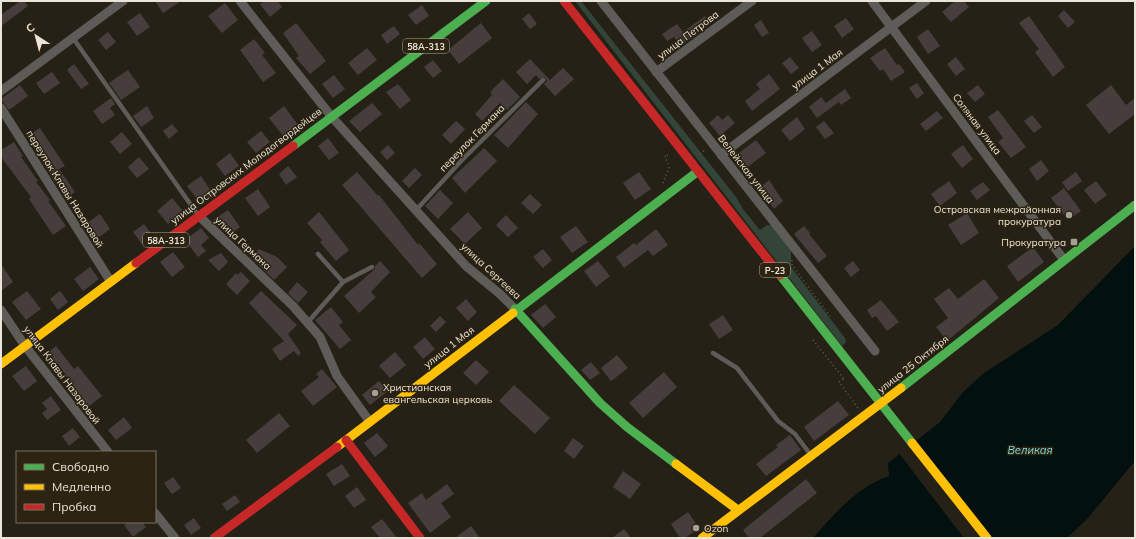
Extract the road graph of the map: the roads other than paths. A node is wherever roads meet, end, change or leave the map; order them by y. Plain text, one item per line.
1 (123, 1) edge
2 (240, 1) edge
3 (486, 1) edge
4 (564, 1) edge
5 (600, 1) edge
6 (752, 1) edge
7 (872, 1) edge
8 (926, 1) edge
9 (891, 27) junction
10 (73, 38) junction
11 (656, 72) junction
12 (542, 80) dead end
13 (1, 91) edge
14 (1, 108) edge
15 (331, 116) junction
16 (721, 155) junction
17 (697, 172) junction
18 (1135, 205) edge
19 (416, 210) junction
20 (198, 216) junction
21 (318, 254) dead end
22 (1064, 260) junction
23 (372, 267) dead end
24 (111, 282) junction
25 (343, 282) junction
26 (515, 309) junction
27 (1, 310) edge
28 (308, 322) junction
29 (25, 346) junction
30 (874, 351) dead end
31 (713, 353) dead end
32 (1, 364) edge
33 (370, 422) junction
34 (346, 440) junction
35 (107, 451) edge
36 (811, 455) junction
37 (738, 510) junction
38 (156, 514) edge
39 (175, 538) edge
40 (214, 538) edge
41 (420, 538) edge
42 (702, 538) edge
43 (987, 538) edge

1 - 10 street
2 - 15 street, улица Сергеева
3 - 15 main road, улица Островских Молодогвардейцев / 58А-313
4 - 17 main road, Р-23
5 - 11 street, Велейская улица
6 - 11 street, улица Петрова
7 - 9 street, Соляная улица
8 - 9 street, улица 1 Мая
9 - 16 street, улица 1 Мая
9 - 22 street, Соляная улица
10 - 13 street
10 - 20 lane, улица Германа
11 - 16 street, Велейская улица
12 - 19 lane, переулок Германа
14 - 24 street, переулок Клавы Назаровой
15 - 19 street, улица Сергеева
15 - 20 main road, улица Островских Молодогвардейцев / 58А-313
16 - 30 street, Велейская улица
17 - 26 main road, улица 1 Мая
17 - 43 main road, Р-23
18 - 22 main road, улица 25 Октября
19 - 26 street, улица Сергеева
20 - 24 main road, улица Островских Молодогвардейцев / 58А-313
20 - 28 street, улица Германа
21 - 25 lane
22 - 36 main road, улица 25 Октября
23 - 25 lane
24 - 29 main road, улица Островских Молодогвардейцев / 58А-313
25 - 28 lane
26 - 33 main road, улица 1 Мая
26 - 37 main road, улица Сергеева
27 - 29 street, улица Клавы Назаровой
28 - 33 street, улица Германа
29 - 32 main road, улица Островских Молодогвардейцев / 58А-313
29 - 35 street, улица Клавы Назаровой
31 - 36 lane
33 - 34 main road, улица 1 Мая
34 - 40 main road, улица 1 Мая
34 - 41 main road
36 - 37 main road, улица 25 Октября
37 - 42 main road, улица 25 Октября
38 - 39 street

